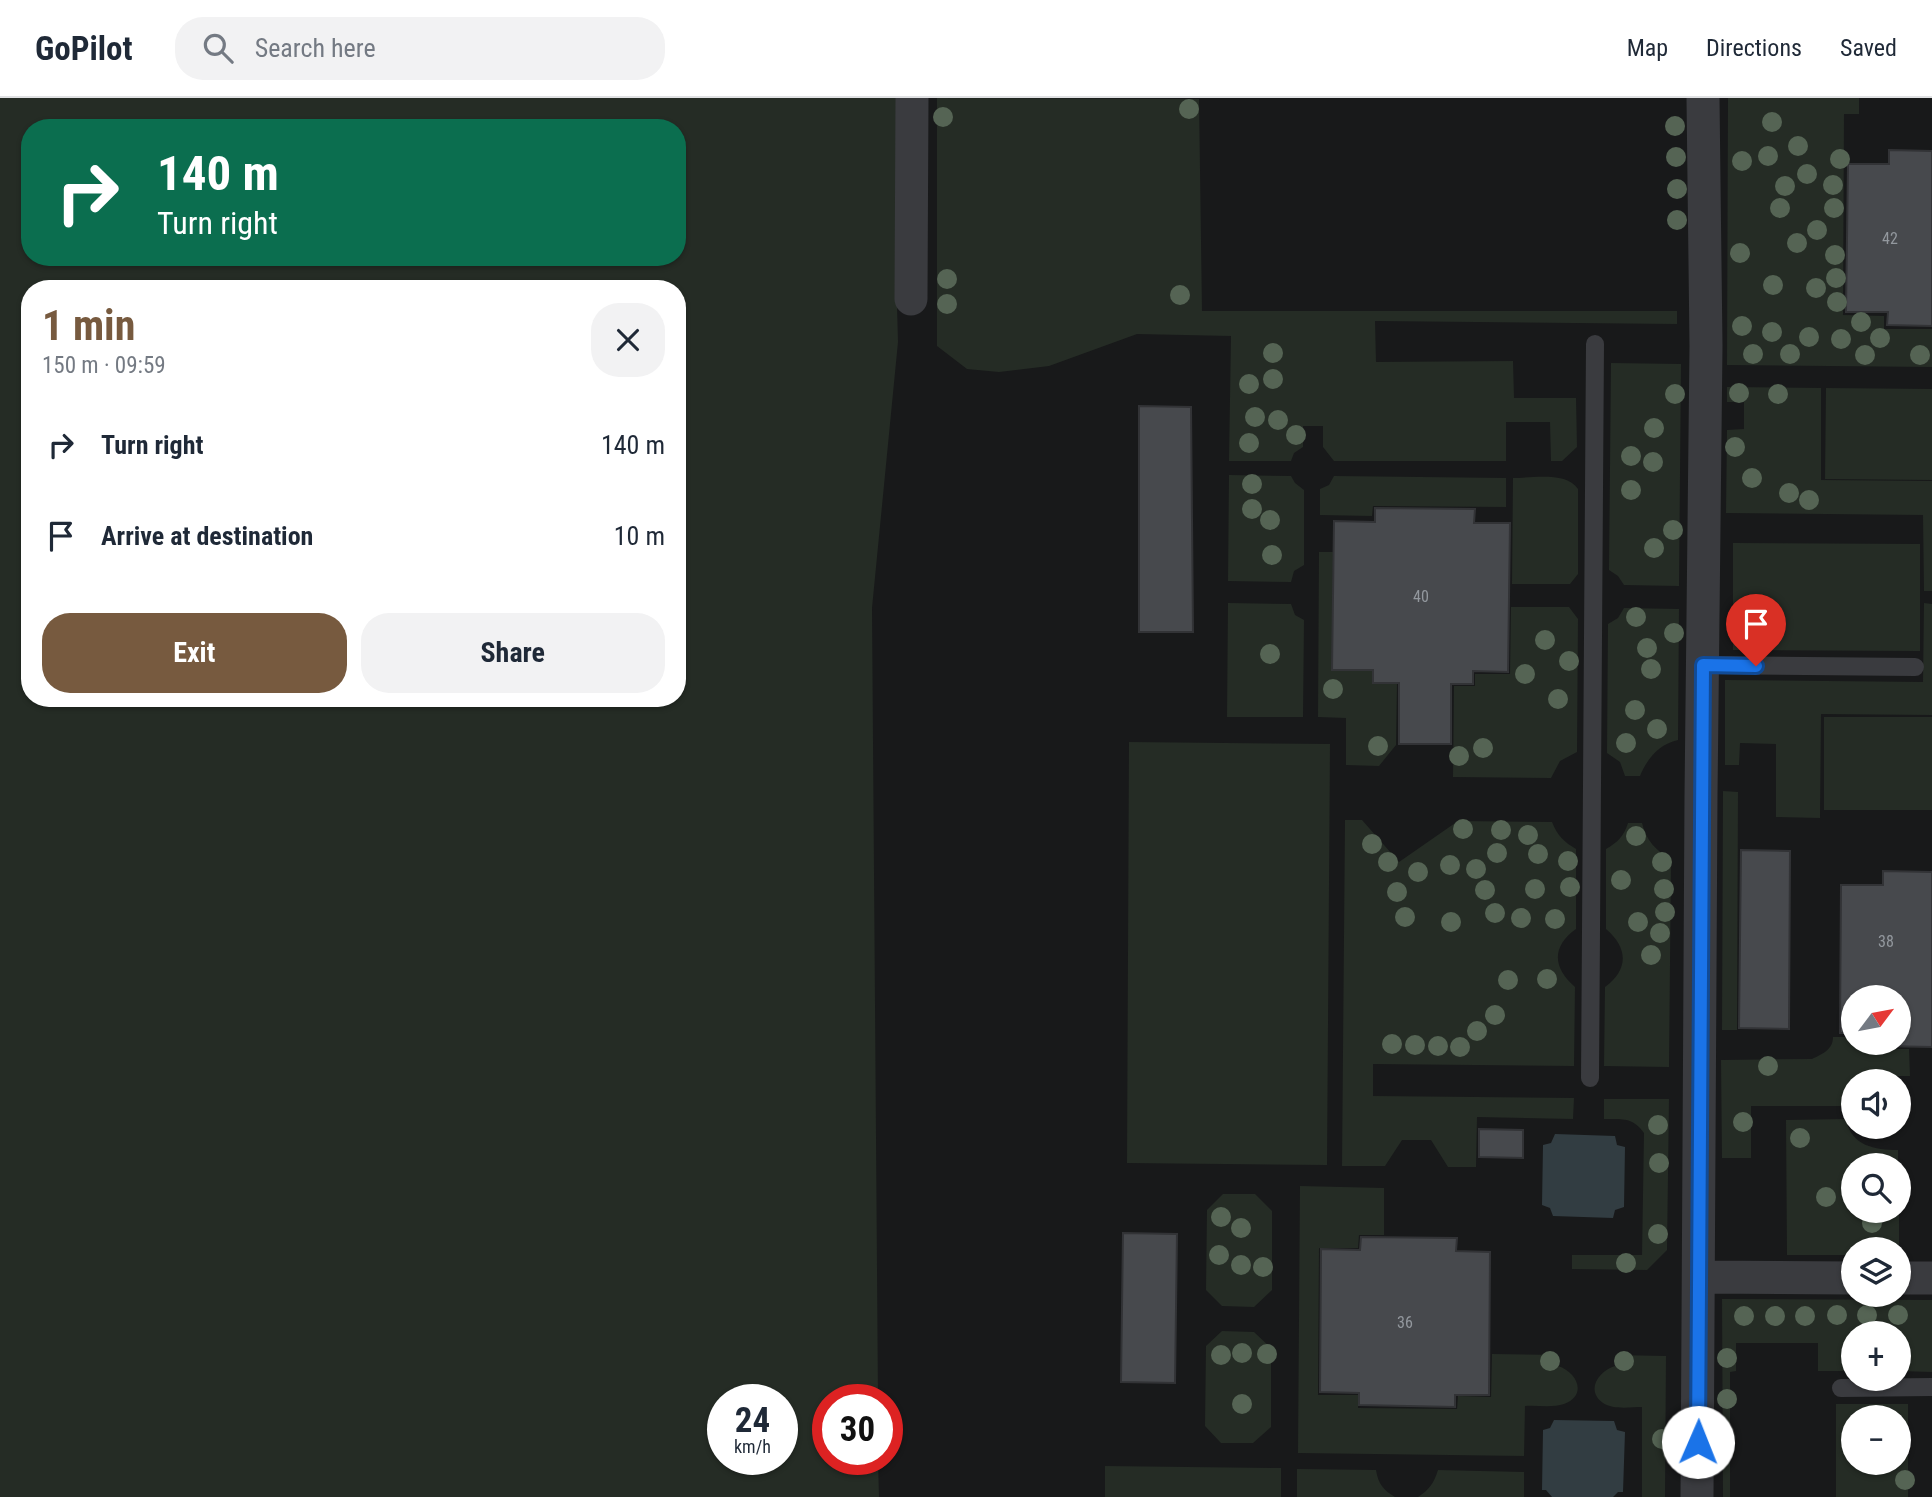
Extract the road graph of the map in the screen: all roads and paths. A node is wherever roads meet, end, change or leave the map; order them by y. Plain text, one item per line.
1 (912, 98) edge
2 (1703, 98) edge
3 (911, 299) dead end
4 (1595, 344) dead end
5 (1703, 665) junction
6 (1915, 667) dead end
7 (1590, 1078) dead end
8 (1700, 1277) junction
9 (1841, 1278) edge
10 (1911, 1278) edge
11 (1932, 1279) edge
12 (1911, 1387) edge
13 (1932, 1387) edge
14 (1697, 1497) edge

1 - 3 street
2 - 5 street
4 - 7 lane
5 - 6 lane
5 - 8 street
8 - 9 street
8 - 14 street
10 - 11 street
12 - 13 lane

